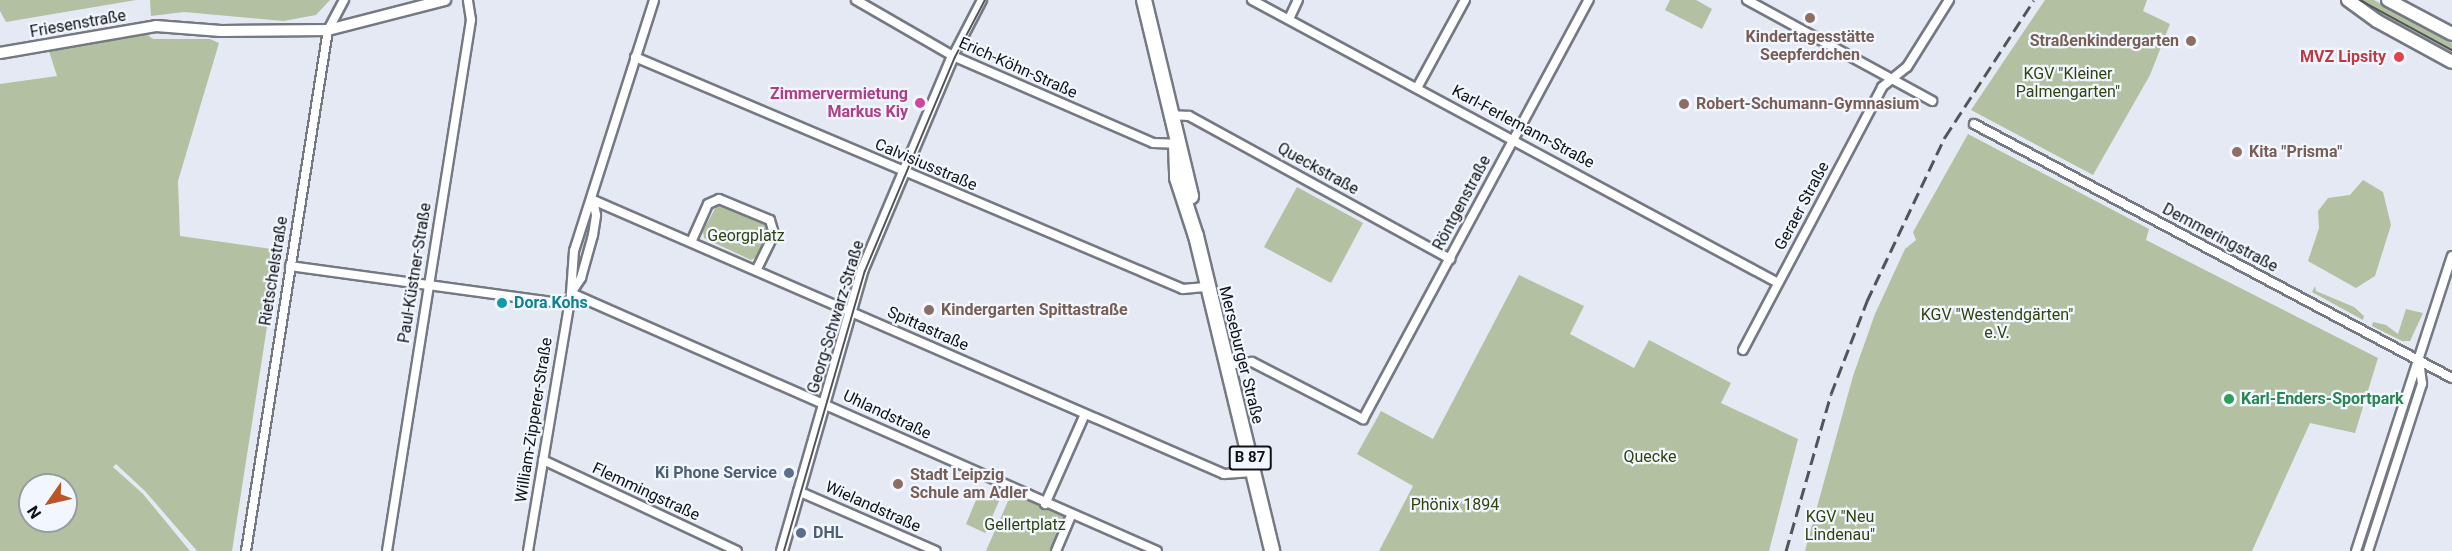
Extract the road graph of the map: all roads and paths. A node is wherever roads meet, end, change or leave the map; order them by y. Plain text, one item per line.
1 (344, 0) edge
2 (445, 0) edge
3 (468, 0) edge
4 (654, 0) edge
5 (856, 0) edge
6 (981, 0) edge
7 (1144, 0) edge
8 (1252, 0) edge
9 (1299, 0) edge
10 (1465, 0) edge
11 (1589, 0) edge
12 (1747, 0) edge
13 (1949, 0) edge
14 (2348, 0) edge
15 (2388, 0) edge
16 (1289, 19) junction
17 (328, 30) junction
18 (2452, 34) edge
19 (0, 52) edge
20 (953, 56) junction
21 (635, 57) junction
22 (2452, 62) edge
23 (1892, 79) junction
24 (1417, 87) junction
25 (1932, 101) dead end
26 (1169, 115) junction
27 (1974, 124) dead end
28 (1514, 138) junction
29 (1176, 144) junction
30 (904, 172) junction
31 (593, 200) junction
32 (692, 240) junction
33 (2452, 256) edge
34 (1450, 258) junction
35 (290, 266) junction
36 (758, 269) junction
37 (1778, 282) junction
38 (428, 285) junction
39 (1208, 286) junction
40 (571, 293) junction
41 (568, 304) junction
42 (851, 311) junction
43 (1743, 350) dead end
44 (2419, 361) junction
45 (1227, 365) junction
46 (2452, 378) edge
47 (824, 404) junction
48 (1085, 414) junction
49 (543, 460) junction
50 (1253, 472) junction
51 (798, 491) junction
52 (1045, 504) junction
53 (1071, 515) junction
54 (246, 551) edge
55 (387, 551) edge
56 (528, 551) edge
57 (737, 551) edge
58 (782, 551) edge
59 (936, 551) edge
60 (1056, 551) edge
61 (1157, 551) edge
62 (1272, 551) edge
63 (2356, 551) edge
64 (2368, 551) edge

1 - 17 street, Rietschelstraße
2 - 17 street, Friesenstraße
3 - 38 street, Paul-Küstner-Straße
4 - 21 street, William-Zipperer-Straße
5 - 20 street, Erich-Köhn-Straße
6 - 20 street, Georg-Schwarz-Straße
7 - 26 main road, Merseburger Straße / B 87
8 - 16 street, Karl-Ferlemann-Straße
9 - 16 street
10 - 24 street
11 - 28 street, Röntgenstraße
12 - 23 street
13 - 23 street, Geraer Straße
14 - 22 main road
15 - 18 main road
16 - 24 street, Karl-Ferlemann-Straße
17 - 19 street, Friesenstraße
17 - 35 street, Rietschelstraße
20 - 29 street, Erich-Köhn-Straße
20 - 30 street, Georg-Schwarz-Straße
21 - 30 street, Calvisiusstraße
21 - 31 street, William-Zipperer-Straße
23 - 25 street
23 - 37 street, Geraer Straße
24 - 28 street, Karl-Ferlemann-Straße
26 - 29 main road, Merseburger Straße / B 87
26 - 34 street, Queckstraße
27 - 44 street, Demmeringstraße
28 - 34 street, Röntgenstraße
28 - 37 street, Karl-Ferlemann-Straße
29 - 39 main road, Merseburger Straße / B 87
30 - 39 street, Calvisiusstraße
30 - 42 street, Georg-Schwarz-Straße
31 - 32 street, Spittastraße
31 - 40 street, William-Zipperer-Straße
31 - 40 street, William-Zipperer-Straße
32 - 36 street, Spittastraße
32 - 36 street
33 - 44 street
34 - 45 street, Röntgenstraße
35 - 38 street
35 - 54 street, Rietschelstraße
36 - 42 street, Spittastraße
37 - 43 street, Geraer Straße
38 - 41 street
38 - 55 street, Paul-Küstner-Straße
39 - 45 main road, Merseburger Straße / B 87
40 - 41 street, William-Zipperer-Straße
40 - 47 street, Uhlandstraße
41 - 49 street, William-Zipperer-Straße
42 - 47 street, Georg-Schwarz-Straße
42 - 48 street, Spittastraße
44 - 46 street, Demmeringstraße
44 - 63 street
44 - 64 street
45 - 50 main road, Merseburger Straße / B 87
47 - 51 street, Georg-Schwarz-Straße
47 - 52 street, Uhlandstraße
48 - 50 street, Spittastraße
48 - 52 street
49 - 56 street, William-Zipperer-Straße
49 - 57 street, Flemmingstraße
50 - 62 main road, Merseburger Straße / B 87
51 - 58 street, Georg-Schwarz-Straße
51 - 59 street, Wielandstraße
52 - 53 street, Uhlandstraße
53 - 60 street
53 - 61 street, Uhlandstraße

